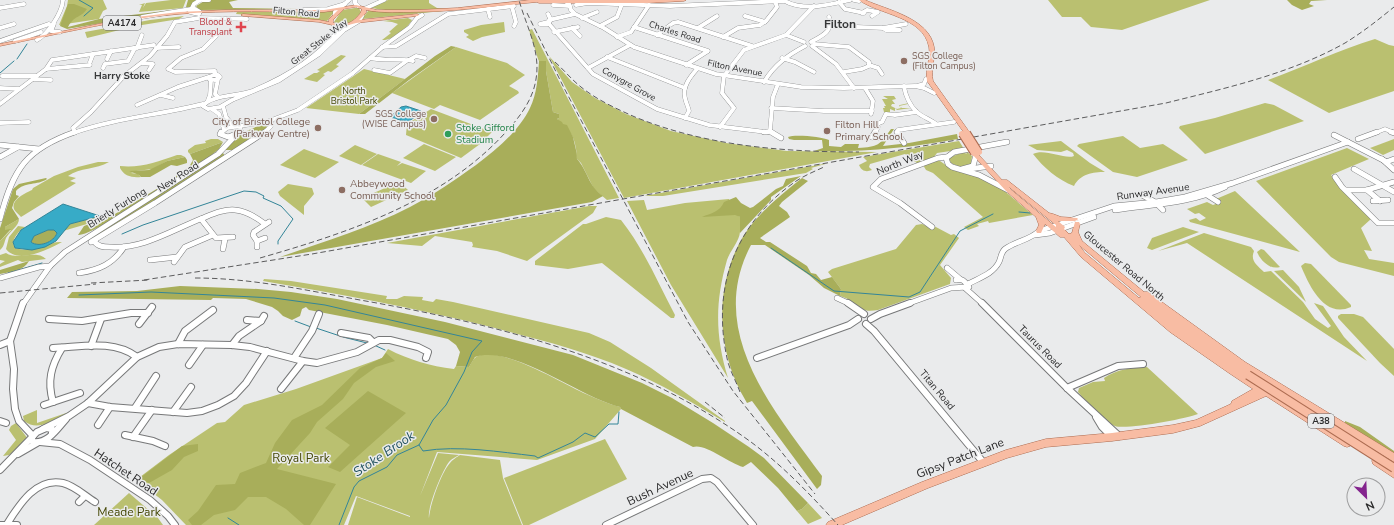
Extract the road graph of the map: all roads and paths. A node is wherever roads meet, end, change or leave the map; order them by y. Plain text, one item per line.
1 (63, 0) edge
2 (201, 0) edge
3 (207, 0) edge
4 (349, 0) edge
5 (355, 0) edge
6 (384, 0) edge
7 (588, 0) edge
8 (591, 0) edge
9 (599, 0) edge
10 (666, 0) edge
11 (684, 0) edge
12 (783, 0) edge
13 (850, 0) edge
14 (858, 0) edge
15 (545, 1) edge
16 (565, 1) junction
17 (775, 1) junction
18 (578, 2) edge
19 (839, 2) junction
20 (375, 3) junction
21 (815, 3) junction
22 (24, 4) dead end
23 (622, 4) junction
24 (553, 5) dead end
25 (649, 5) junction
26 (345, 6) junction
27 (359, 6) junction
28 (570, 6) junction
29 (0, 8) edge
30 (338, 9) junction
31 (364, 9) junction
32 (488, 9) junction
33 (591, 9) dead end
34 (192, 10) junction
35 (290, 11) junction
36 (60, 13) junction
37 (200, 13) junction
38 (422, 14) junction
39 (549, 14) dead end
40 (575, 14) junction
41 (335, 15) junction
42 (408, 16) junction
43 (717, 16) dead end
44 (745, 16) dead end
45 (872, 16) dead end
46 (490, 17) dead end
47 (829, 17) dead end
48 (582, 18) junction
49 (246, 19) dead end
50 (415, 20) junction
51 (356, 22) junction
52 (549, 22) junction
53 (765, 22) junction
54 (14, 24) dead end
55 (49, 24) junction
56 (906, 24) dead end
57 (332, 25) junction
58 (514, 26) dead end
59 (578, 26) dead end
60 (600, 26) junction
61 (832, 26) junction
62 (634, 27) junction
63 (0, 28) edge
64 (36, 28) junction
65 (45, 28) junction
66 (572, 28) junction
67 (698, 28) junction
68 (883, 28) junction
69 (900, 30) dead end
70 (60, 32) junction
71 (554, 32) junction
72 (142, 35) dead end
73 (217, 35) dead end
74 (657, 35) junction
75 (786, 35) junction
76 (42, 36) junction
77 (580, 36) dead end
78 (617, 37) junction
79 (723, 37) junction
80 (0, 40) edge
81 (805, 44) junction
82 (812, 44) junction
83 (630, 45) junction
84 (752, 46) junction
85 (0, 47) edge
86 (155, 47) junction
87 (382, 47) junction
88 (136, 48) junction
89 (179, 48) dead end
90 (96, 49) dead end
91 (111, 52) junction
92 (93, 54) junction
93 (608, 57) junction
94 (370, 58) junction
95 (425, 58) dead end
96 (782, 58) junction
97 (107, 59) dead end
98 (410, 61) junction
99 (142, 63) junction
100 (686, 65) junction
101 (869, 65) junction
102 (104, 66) dead end
103 (46, 68) junction
104 (588, 68) junction
105 (697, 69) junction
106 (156, 70) dead end
107 (374, 70) dead end
108 (814, 72) dead end
109 (844, 72) junction
110 (882, 72) dead end
111 (216, 75) junction
112 (2, 76) dead end
113 (725, 76) junction
114 (34, 78) junction
115 (210, 79) junction
116 (926, 79) junction
117 (51, 80) dead end
118 (764, 82) junction
119 (778, 84) junction
120 (904, 86) junction
121 (916, 86) junction
122 (931, 86) junction
123 (0, 88) edge
124 (685, 88) junction
125 (854, 88) junction
126 (865, 88) junction
127 (19, 89) junction
128 (934, 93) junction
129 (161, 94) junction
130 (178, 96) dead end
131 (218, 97) junction
132 (224, 98) junction
133 (208, 100) junction
134 (140, 103) dead end
135 (0, 104) edge
136 (203, 104) junction
137 (225, 105) junction
138 (771, 108) junction
139 (209, 109) junction
140 (181, 110) junction
141 (917, 112) junction
142 (685, 118) junction
143 (271, 121) junction
144 (957, 121) junction
145 (29, 122) dead end
146 (0, 123) edge
147 (936, 124) dead end
148 (233, 126) junction
149 (720, 127) junction
150 (224, 129) junction
151 (239, 131) junction
152 (770, 131) junction
153 (75, 132) junction
154 (1394, 133) edge
155 (1334, 135) dead end
156 (225, 137) junction
157 (872, 137) dead end
158 (781, 138) dead end
159 (1358, 139) dead end
160 (1007, 142) dead end
161 (1348, 142) junction
162 (904, 143) dead end
163 (0, 145) edge
164 (19, 147) junction
165 (224, 147) junction
166 (39, 149) junction
167 (232, 153) junction
168 (977, 154) junction
169 (0, 157) edge
170 (946, 159) junction
171 (1394, 159) edge
172 (1386, 162) junction
173 (989, 167) junction
174 (956, 169) junction
175 (967, 169) junction
176 (1354, 169) dead end
177 (1394, 170) edge
178 (1335, 177) dead end
179 (1394, 182) edge
180 (1233, 183) junction
181 (1384, 186) junction
182 (1008, 190) junction
183 (1346, 190) junction
184 (1367, 190) junction
185 (1394, 192) edge
186 (1200, 193) junction
187 (1206, 196) junction
188 (1380, 200) junction
189 (1388, 200) dead end
190 (1373, 201) dead end
191 (1216, 203) dead end
192 (1156, 205) junction
193 (1037, 207) junction
194 (2, 208) edge
195 (1039, 217) junction
196 (0, 219) edge
197 (201, 219) junction
198 (1076, 221) junction
199 (1394, 223) edge
200 (932, 227) dead end
201 (1057, 229) junction
202 (1037, 233) junction
203 (213, 235) junction
204 (233, 237) dead end
205 (265, 238) dead end
206 (225, 239) junction
207 (1076, 244) junction
208 (124, 247) junction
209 (221, 248) dead end
210 (153, 259) dead end
211 (1107, 265) junction
212 (50, 266) junction
213 (947, 268) dead end
214 (79, 273) dead end
215 (0, 278) edge
216 (960, 283) junction
217 (837, 298) dead end
218 (1150, 303) junction
219 (152, 307) dead end
220 (209, 311) dead end
221 (148, 313) junction
222 (319, 314) dead end
223 (55, 318) dead end
224 (101, 319) junction
225 (865, 319) junction
226 (247, 320) dead end
227 (139, 324) dead end
228 (341, 333) dead end
229 (10, 341) junction
230 (373, 342) junction
231 (178, 344) junction
232 (0, 345) edge
233 (202, 345) junction
234 (232, 345) junction
235 (91, 346) junction
236 (53, 348) dead end
237 (62, 348) junction
238 (267, 351) junction
239 (428, 354) dead end
240 (137, 357) junction
241 (294, 358) junction
242 (755, 359) dead end
243 (303, 361) junction
244 (1143, 364) dead end
245 (189, 365) dead end
246 (1249, 374) junction
247 (156, 376) dead end
248 (191, 387) dead end
249 (1067, 388) junction
250 (281, 389) dead end
251 (1271, 389) junction
252 (80, 393) dead end
253 (53, 402) junction
254 (88, 402) junction
255 (1284, 403) junction
256 (44, 405) dead end
257 (110, 407) junction
258 (135, 408) junction
259 (152, 410) junction
260 (173, 412) junction
261 (1222, 412) junction
262 (1297, 412) junction
263 (69, 416) junction
264 (98, 422) dead end
265 (24, 427) junction
266 (41, 430) junction
267 (52, 434) junction
268 (125, 435) dead end
269 (1114, 435) junction
270 (133, 437) junction
271 (36, 440) junction
272 (153, 441) junction
273 (60, 444) junction
274 (165, 446) dead end
275 (148, 447) dead end
276 (1394, 458) edge
277 (983, 462) junction
278 (1394, 463) edge
279 (1394, 468) edge
280 (0, 470) edge
281 (1394, 474) edge
282 (85, 496) junction
283 (78, 502) dead end
284 (95, 502) dead end
285 (4, 525) edge
286 (17, 525) edge
287 (175, 525) edge
288 (606, 525) edge
289 (753, 525) edge
290 (831, 525) edge

1 - 36 street
1 - 55 street
2 - 3 street
2 - 34 street
3 - 34 street
4 - 26 street
5 - 27 street
6 - 20 street
7 - 18 street
8 - 9 main road
9 - 10 main road
11 - 18 main road
12 - 17 street
12 - 21 street
13 - 19 street
14 - 116 main road, A38
14 - 122 main road, A38
15 - 16 main road
15 - 31 main road
15 - 38 main road, Filton Road
16 - 18 main road
16 - 28 street, Filton Avenue
17 - 25 street
17 - 53 street
18 - 23 street
18 - 28 street
19 - 21 street
19 - 45 street
20 - 27 street
20 - 31 street
21 - 75 street
22 - 29 street
23 - 25 street
23 - 60 street
24 - 28 street
25 - 62 street
26 - 27 main road, Filton Road
26 - 30 main road, Filton Road
26 - 35 street
26 - 41 main road
27 - 31 main road
28 - 40 street, Filton Avenue
30 - 35 main road, Filton Road / A4174
30 - 41 street
31 - 51 main road
32 - 46 street
32 - 58 street
32 - 87 street
33 - 48 street
34 - 37 main road, Filton Road / A4174
34 - 70 main road, Filton Road / A4174
35 - 37 main road, Filton Road / A4174
36 - 70 street
36 - 76 street
37 - 57 main road, Filton Road / A4174
37 - 76 main road, Filton Road / A4174
38 - 42 main road, Filton Road
38 - 50 street, New Road
39 - 52 street, Conygre Grove
40 - 48 street, Filton Avenue
40 - 52 street
41 - 57 main road
42 - 50 street
42 - 51 main road, Filton Road
43 - 67 street
44 - 53 street
47 - 61 street
48 - 60 street, Filton Avenue
49 - 86 street
50 - 87 street, New Road
51 - 57 main road, Filton Road
51 - 137 street, Great Stoke Way
52 - 71 street, Conygre Grove
53 - 79 street
54 - 63 street
55 - 64 street
55 - 65 street
56 - 68 street
57 - 132 street, Great Stoke Way
59 - 66 street
60 - 78 street, Filton Avenue
61 - 68 street
61 - 82 street
62 - 74 street, Charles Road
62 - 78 street
64 - 65 street
64 - 80 street
65 - 76 street
66 - 71 street
66 - 77 street
67 - 74 street
67 - 79 street
68 - 69 street
70 - 76 main road, Filton Road / A4174
71 - 104 street, Conygre Grove
72 - 88 street
73 - 111 street
74 - 100 street, Charles Road
75 - 81 street
75 - 84 street
76 - 85 main road, A4174
76 - 85 main road, A4174
78 - 83 street, Filton Avenue
79 - 84 street
81 - 82 street
81 - 96 street
82 - 101 street
82 - 109 street
83 - 93 street
83 - 100 street, Filton Avenue
84 - 113 street
86 - 88 street
86 - 89 street
86 - 99 street
87 - 94 street, New Road
88 - 91 street
88 - 102 street
90 - 92 street
91 - 92 street
91 - 97 street
92 - 103 street
92 - 103 street
93 - 104 street
93 - 124 street
94 - 98 street
94 - 143 street, New Road
95 - 98 street
96 - 108 street
96 - 118 street
98 - 107 street
99 - 106 street
99 - 153 street
100 - 105 street, Filton Avenue
101 - 109 street
101 - 110 street
103 - 114 street
104 - 142 street, Conygre Grove
105 - 113 street, Filton Avenue
105 - 124 street
109 - 125 street
111 - 115 street
111 - 115 street
111 - 131 street
112 - 114 street
113 - 118 street, Filton Avenue
113 - 149 street
114 - 117 street
114 - 127 street
115 - 129 street
115 - 133 street
116 - 121 street
116 - 122 main road, A38
118 - 119 street, Filton Avenue
119 - 125 street, Filton Avenue
119 - 138 street
120 - 121 street, Filton Avenue
120 - 126 street, Filton Avenue
120 - 141 street
121 - 122 street, Filton Avenue
121 - 128 street, Filton Avenue
122 - 128 main road, A38
122 - 144 main road, A38
123 - 127 street
124 - 142 street
125 - 126 street, Filton Avenue
126 - 138 street
127 - 135 street
128 - 144 main road, A38
129 - 130 street
129 - 134 street
131 - 132 street
131 - 133 street
132 - 137 street
133 - 136 street
136 - 139 street
136 - 140 street
137 - 139 street, Great Stoke Way
137 - 148 street
138 - 152 street
139 - 140 street
139 - 150 street
140 - 153 street
141 - 147 street
141 - 157 street
142 - 149 street, Conygre Grove
143 - 151 street, New Road
143 - 167 street, New Road
144 - 162 street
144 - 168 main road, A38, bridge
145 - 146 street
148 - 150 street
148 - 151 street
149 - 152 street, Conygre Grove
150 - 156 street
151 - 156 street
151 - 165 street, Brierly Furlong
152 - 158 street
153 - 166 street
154 - 159 street
155 - 161 street
156 - 165 street
160 - 170 street
161 - 172 street
161 - 180 street, Runway Avenue
163 - 164 street
164 - 166 street
164 - 169 street
165 - 167 street
165 - 212 street, Brierly Furlong
166 - 194 street
167 - 208 street, New Road
168 - 173 main road, A38
168 - 175 street
170 - 174 street, North Way
170 - 200 street, North Way
171 - 172 street
172 - 177 street
173 - 175 street
173 - 182 main road, A38
173 - 193 main road, Gloucester Road North / A38
174 - 175 street
174 - 182 street
176 - 181 street
178 - 183 street
179 - 181 street
180 - 186 street, Runway Avenue
180 - 187 street, Runway Avenue
181 - 184 street
181 - 185 street
182 - 195 main road, Gloucester Road North / A38
183 - 184 street
183 - 199 street
184 - 188 street
186 - 187 street
186 - 192 street, Runway Avenue
187 - 191 street
187 - 192 street, Runway Avenue
188 - 189 street
188 - 190 street
192 - 198 street, Runway Avenue
193 - 198 main road
193 - 201 main road, Gloucester Road North / A38
194 - 196 street
195 - 201 main road, Gloucester Road North / A38
195 - 202 main road
197 - 203 street
197 - 205 street, New Road
197 - 208 street, New Road
198 - 201 street, Runway Avenue
198 - 207 main road
201 - 202 street, Runway Avenue
201 - 207 main road, Gloucester Road North / A38
202 - 216 street, Runway Avenue
203 - 206 street
203 - 210 street
204 - 206 street
206 - 209 street
207 - 211 main road, Gloucester Road North / A38
207 - 218 main road, Gloucester Road North / A38
207 - 246 main road
208 - 214 street
211 - 218 main road, Gloucester Road North / A38
211 - 246 main road
212 - 215 street
212 - 229 street, Brierly Furlong
213 - 216 street, Taurus Road
216 - 225 street, Runway Avenue
216 - 249 street, Taurus Road
217 - 225 street
218 - 246 main road, Gloucester Road North / A38
219 - 221 street
220 - 231 street
221 - 224 street
221 - 227 street
222 - 241 street
223 - 224 street
224 - 235 street
225 - 242 street
225 - 277 street, Titan Road
226 - 234 street
228 - 230 street
229 - 232 street
229 - 265 street
230 - 239 street
230 - 243 street
231 - 233 street
231 - 240 street
233 - 234 street
233 - 245 street
234 - 238 street
235 - 237 street
235 - 240 street
236 - 237 street
237 - 253 street
238 - 241 street
238 - 260 street
240 - 254 street
241 - 243 street
243 - 250 street
244 - 249 street
246 - 251 main road
246 - 251 main road
246 - 261 main road
246 - 278 main road, A38
246 - 279 main road, A38, bridge
247 - 258 street
248 - 260 street
249 - 269 street, Taurus Road
251 - 255 main road
251 - 255 main road
251 - 261 main road, Gipsy Patch Lane
251 - 262 main road
251 - 276 main road, A38
252 - 253 street
253 - 256 street
254 - 257 street
254 - 263 street
255 - 262 main road
257 - 258 street
257 - 264 street
258 - 259 street
259 - 260 street
259 - 270 street
261 - 269 main road, Gipsy Patch Lane
262 - 281 main road
263 - 266 street
263 - 267 street
265 - 266 street
265 - 271 street
266 - 267 street
266 - 271 street
267 - 271 street
267 - 273 street, Hatchet Road
268 - 270 street
269 - 277 main road, Gipsy Patch Lane
270 - 272 street
271 - 273 street, Hatchet Road
271 - 280 street
272 - 274 street
272 - 275 street
273 - 287 street, Hatchet Road
277 - 290 main road, Gipsy Patch Lane
282 - 283 street
282 - 284 street
282 - 285 street
285 - 286 street
288 - 289 street, Bush Avenue

